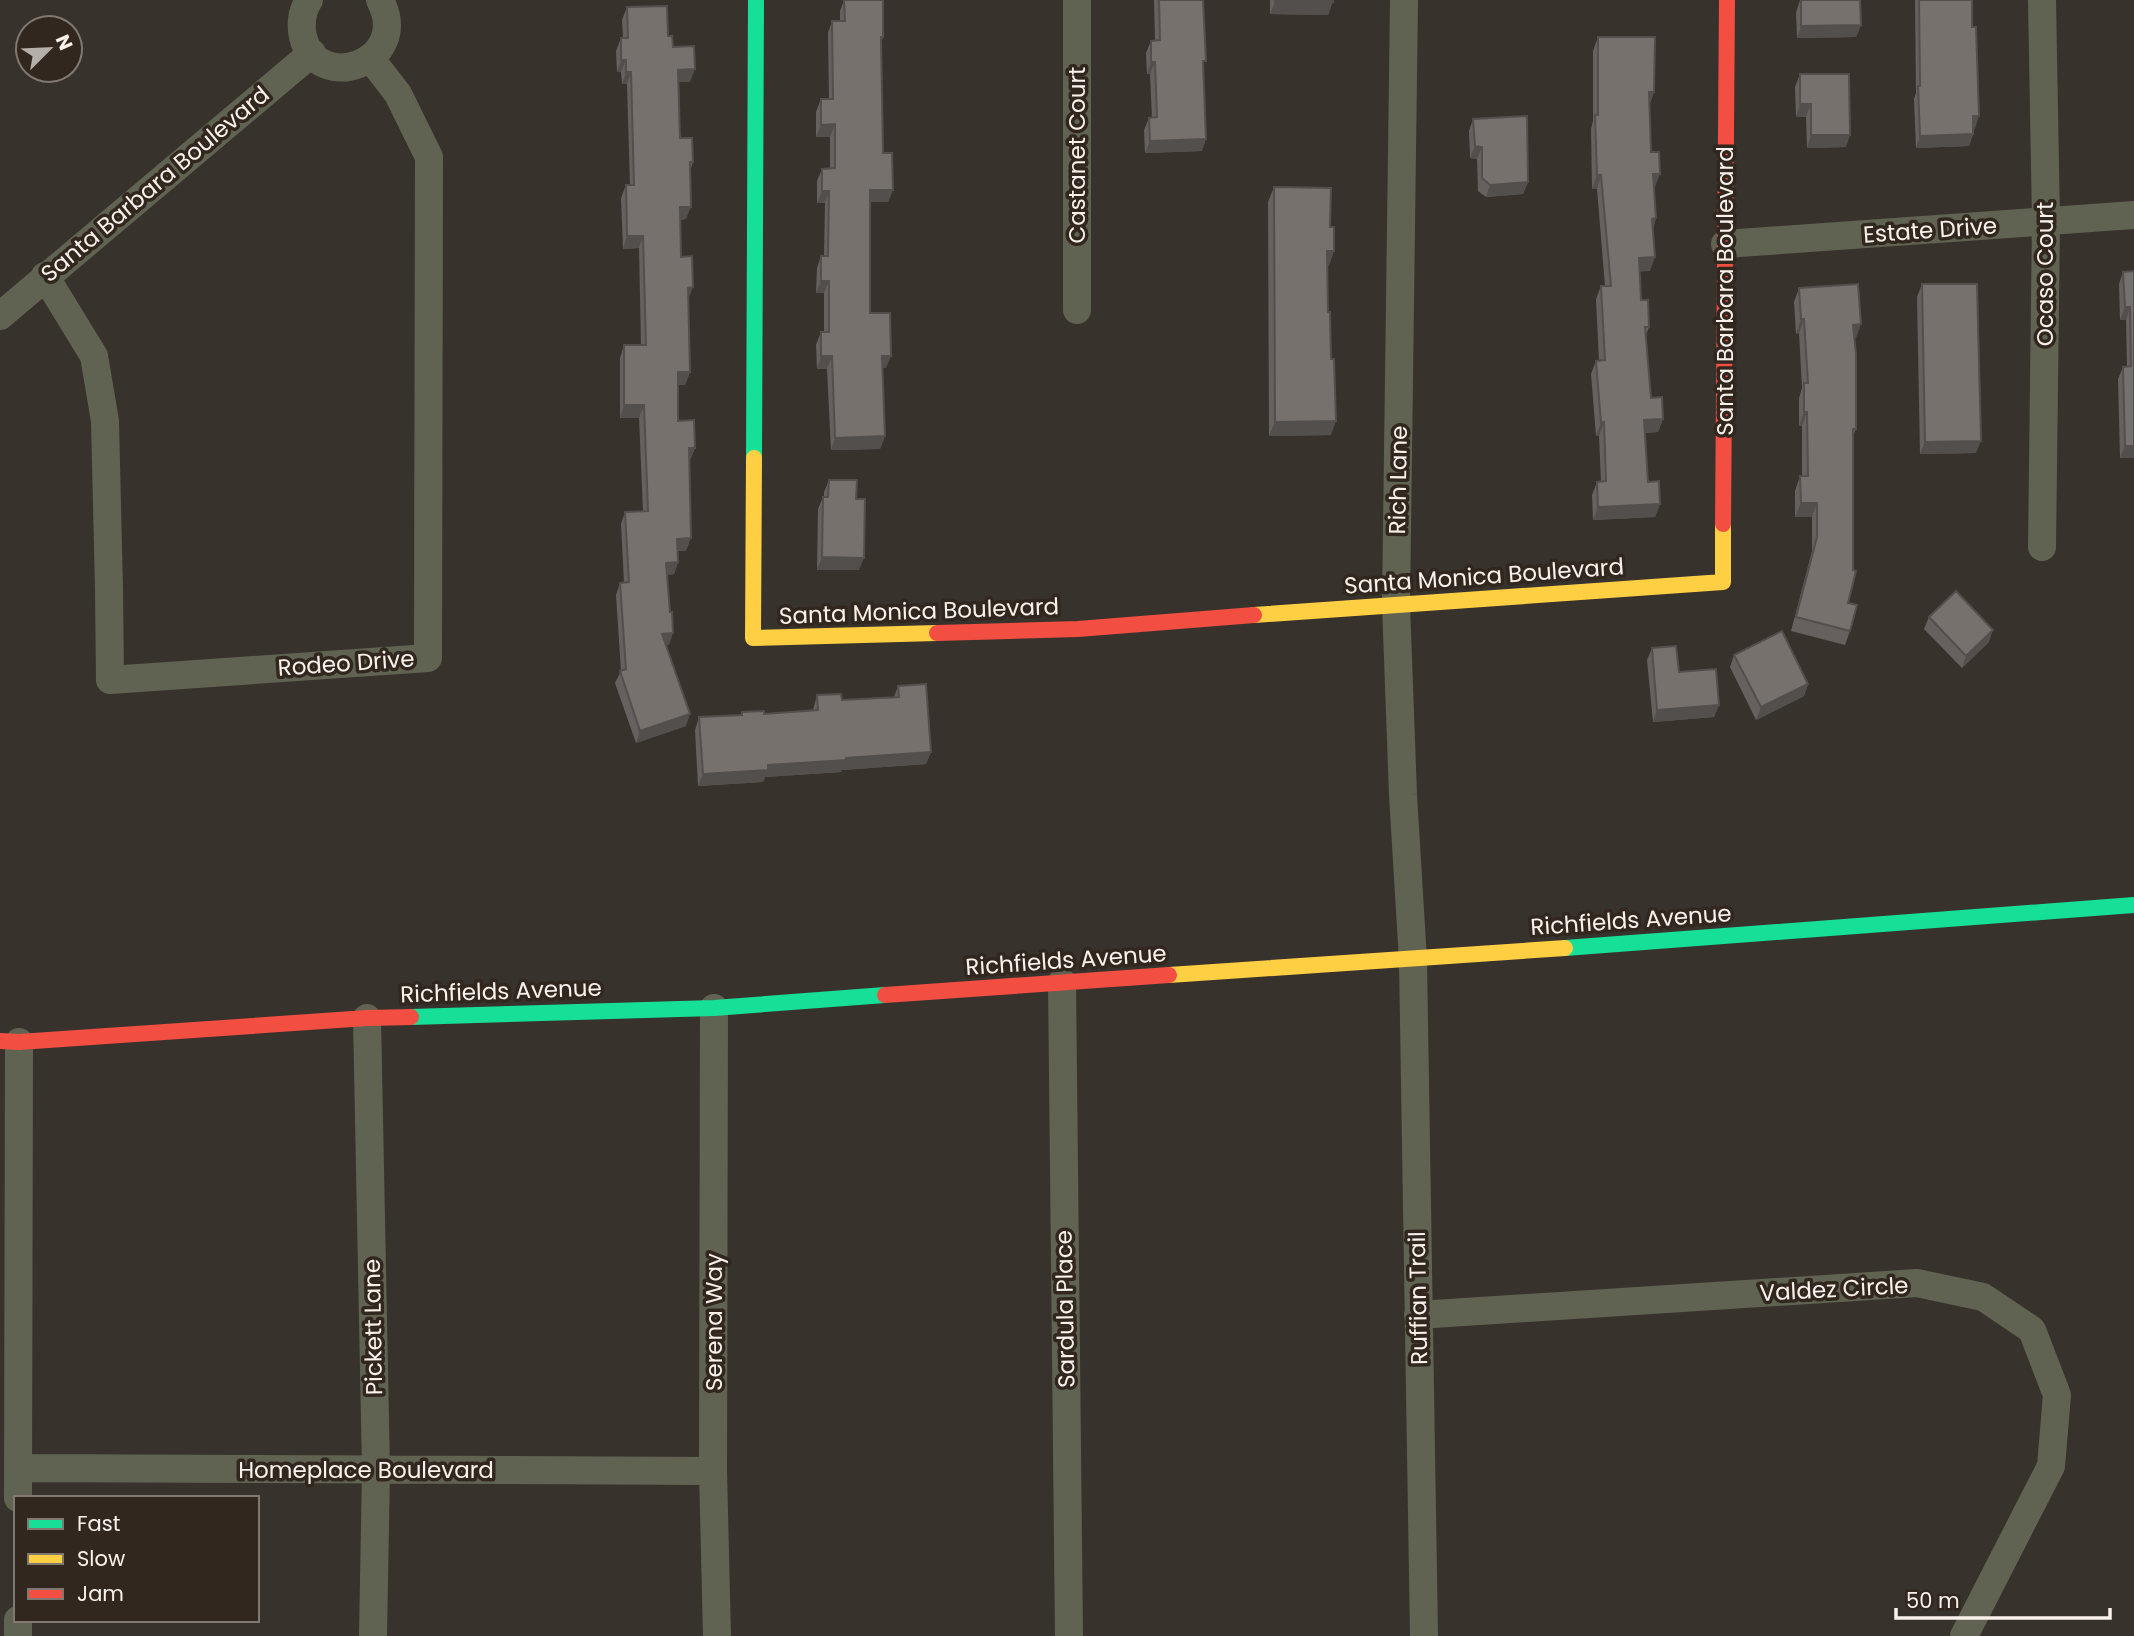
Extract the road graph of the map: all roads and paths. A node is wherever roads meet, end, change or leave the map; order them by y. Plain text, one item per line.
1 (309, 0) edge
2 (380, 0) edge
3 (756, 0) edge
4 (1077, 0) edge
5 (1404, 0) edge
6 (1727, 0) edge
7 (2042, 0) edge
8 (312, 53) junction
9 (371, 59) junction
10 (2134, 215) edge
11 (2046, 221) junction
12 (1725, 244) junction
13 (45, 276) junction
14 (1077, 310) dead end
15 (0, 316) edge
16 (2042, 547) dead end
17 (1723, 582) joint
18 (1396, 604) junction
19 (2134, 905) edge
20 (1413, 960) junction
21 (1062, 982) junction
22 (714, 1008) junction
23 (367, 1018) junction
24 (9, 1041) edge
25 (1418, 1315) junction
26 (18, 1468) junction
27 (376, 1470) junction
28 (713, 1471) junction
29 (18, 1496) edge
30 (373, 1636) edge
31 (717, 1636) edge
32 (1069, 1636) edge
33 (1423, 1636) edge
34 (1964, 1636) edge

1 - 8 street
2 - 9 street
3 - 18 street, Santa Monica Boulevard
4 - 14 street, Castanet Court
5 - 18 street, Rich Lane
6 - 12 street, Santa Barbara Boulevard
7 - 11 street, Ocaso Court
8 - 9 street
8 - 13 street, Santa Barbara Boulevard
9 - 13 street, Rodeo Drive
10 - 11 street, Estate Drive
11 - 12 street, Estate Drive
11 - 16 street, Ocaso Court
12 - 17 street, Santa Barbara Boulevard
13 - 15 street, Santa Barbara Boulevard
17 - 18 street, Santa Monica Boulevard
18 - 20 street, Rich Lane
19 - 20 street, Richfields Avenue
20 - 21 street, Richfields Avenue
20 - 25 street, Ruffian Trail
21 - 22 street, Richfields Avenue
21 - 32 street, Sardula Place
22 - 23 street, Richfields Avenue
22 - 28 street, Serena Way
23 - 24 street, Richfields Avenue
23 - 27 street, Pickett Lane
24 - 26 street
25 - 33 street, Ruffian Trail
25 - 34 street, Valdez Circle
26 - 27 street, Homeplace Boulevard
26 - 29 street
27 - 28 street, Homeplace Boulevard
27 - 30 street, Pickett Lane
28 - 31 street, Serena Way

